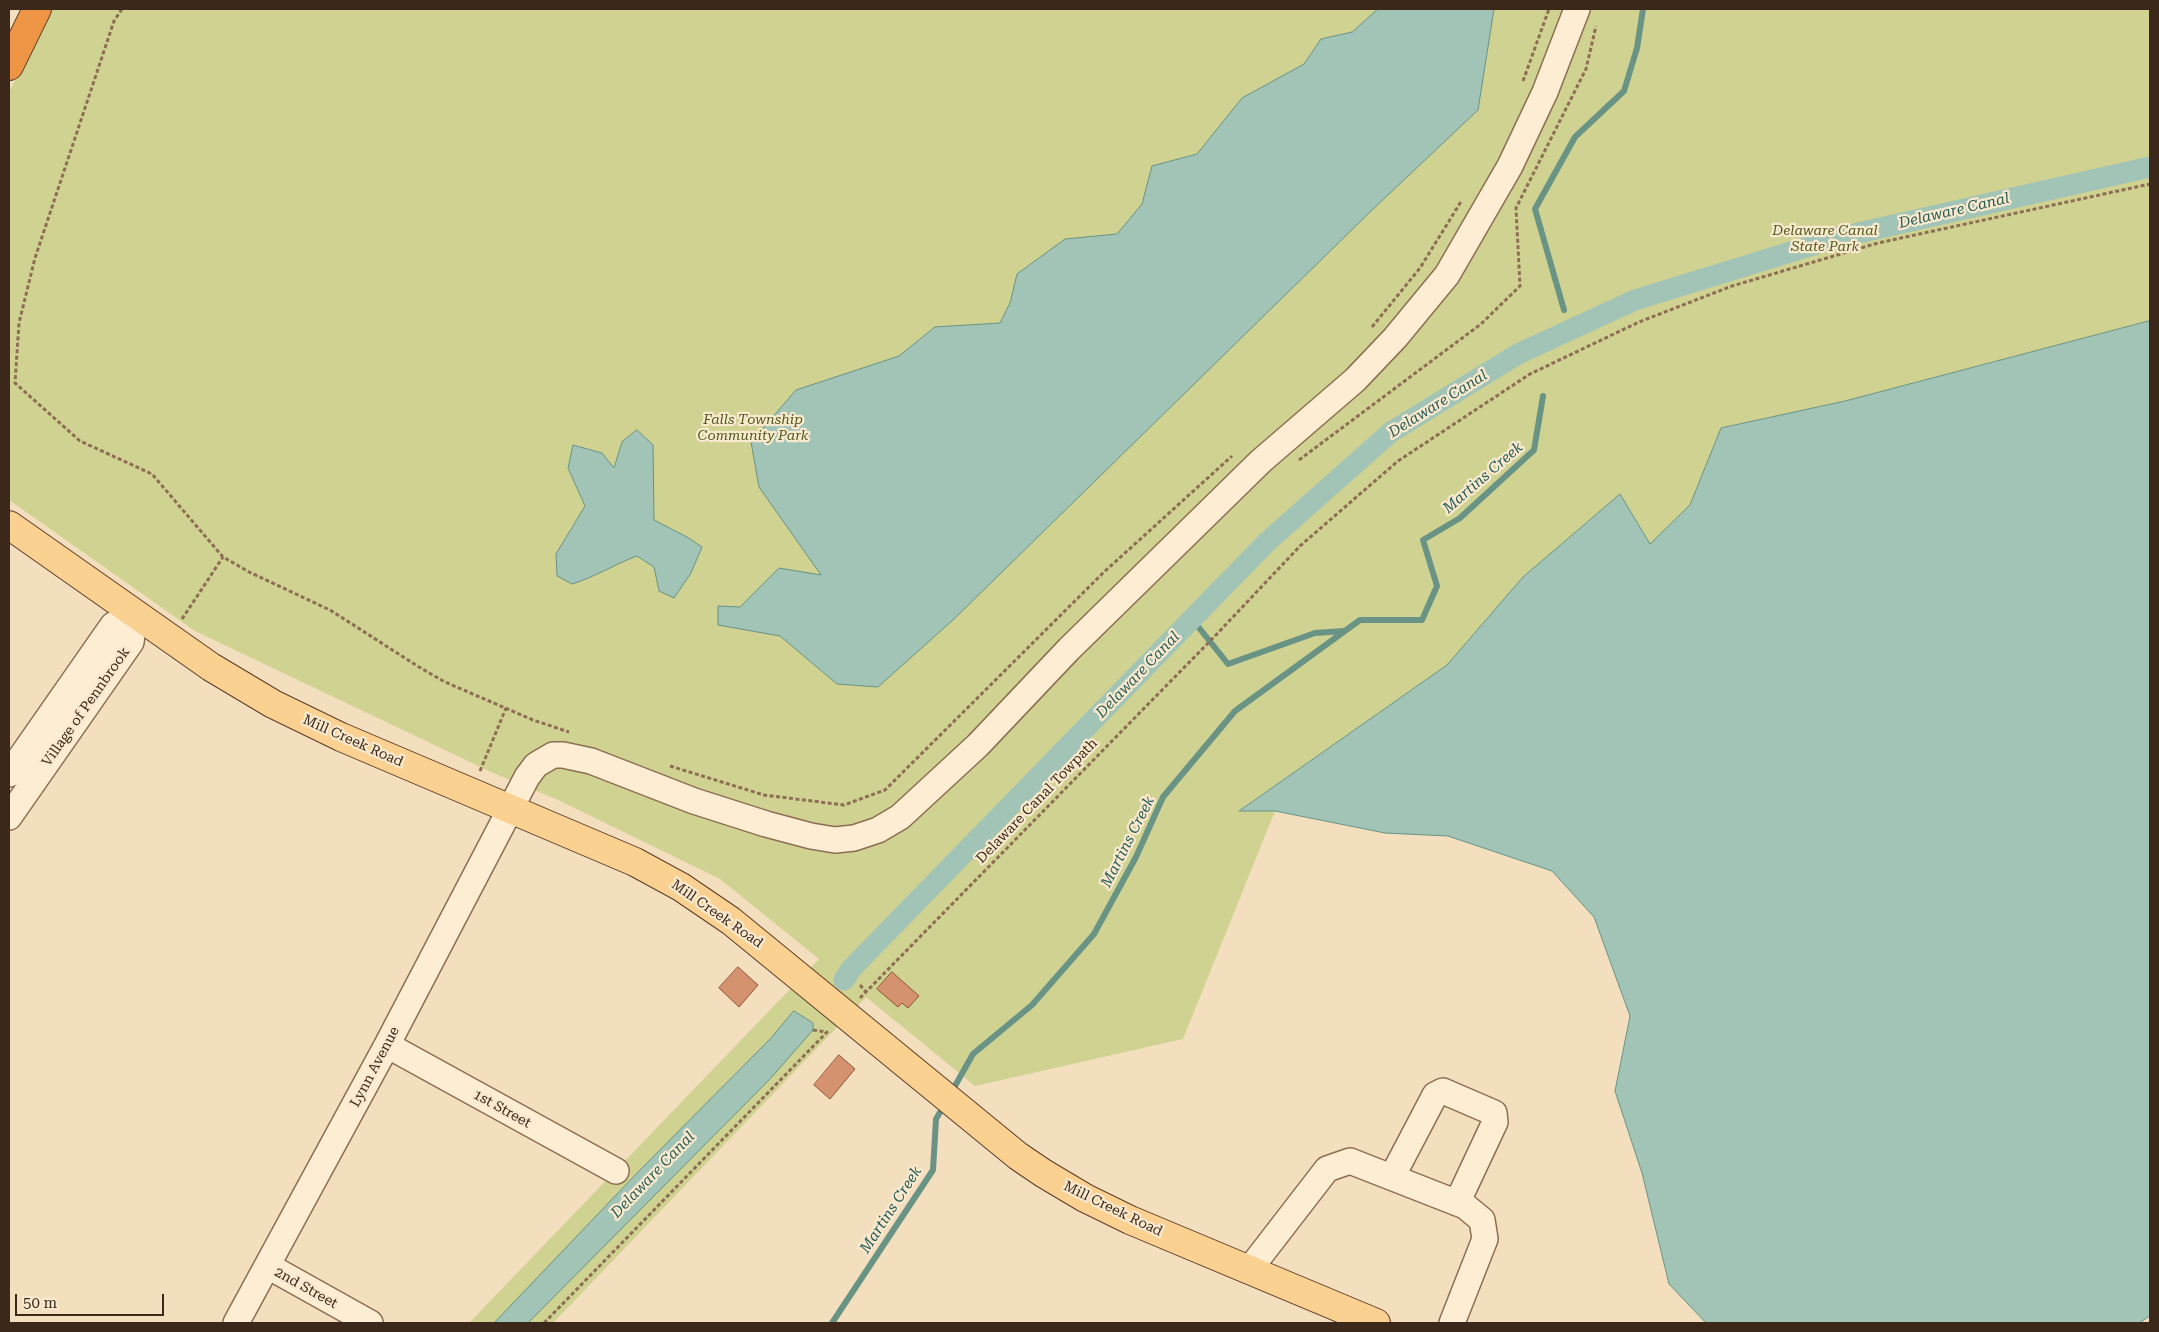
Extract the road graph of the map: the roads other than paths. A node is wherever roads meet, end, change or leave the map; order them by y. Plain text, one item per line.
1 (38, 9) edge
2 (1577, 9) edge
3 (9, 66) edge
4 (9, 526) edge
5 (135, 614) junction
6 (9, 774) edge
7 (512, 810) junction
8 (9, 817) edge
9 (387, 1045) junction
10 (616, 1171) dead end
11 (1392, 1177) junction
12 (1457, 1203) junction
13 (268, 1266) junction
14 (1249, 1270) junction
15 (236, 1323) edge
16 (370, 1323) edge
17 (1376, 1323) edge
18 (1452, 1323) edge

1 - 3 highway
2 - 7 street, Lynn Avenue
4 - 5 main road, Mill Creek Road
5 - 6 street, Village of Pennbrook
5 - 7 main road, Mill Creek Road
5 - 8 street, Village of Pennbrook
7 - 9 street, Lynn Avenue
7 - 14 main road, Mill Creek Road
9 - 10 street, 1st Street
9 - 13 street, Lynn Avenue
11 - 12 street
11 - 12 street
11 - 14 street
12 - 18 street
13 - 15 street, Lynn Avenue
13 - 16 street, 2nd Street
14 - 17 main road, Mill Creek Road

